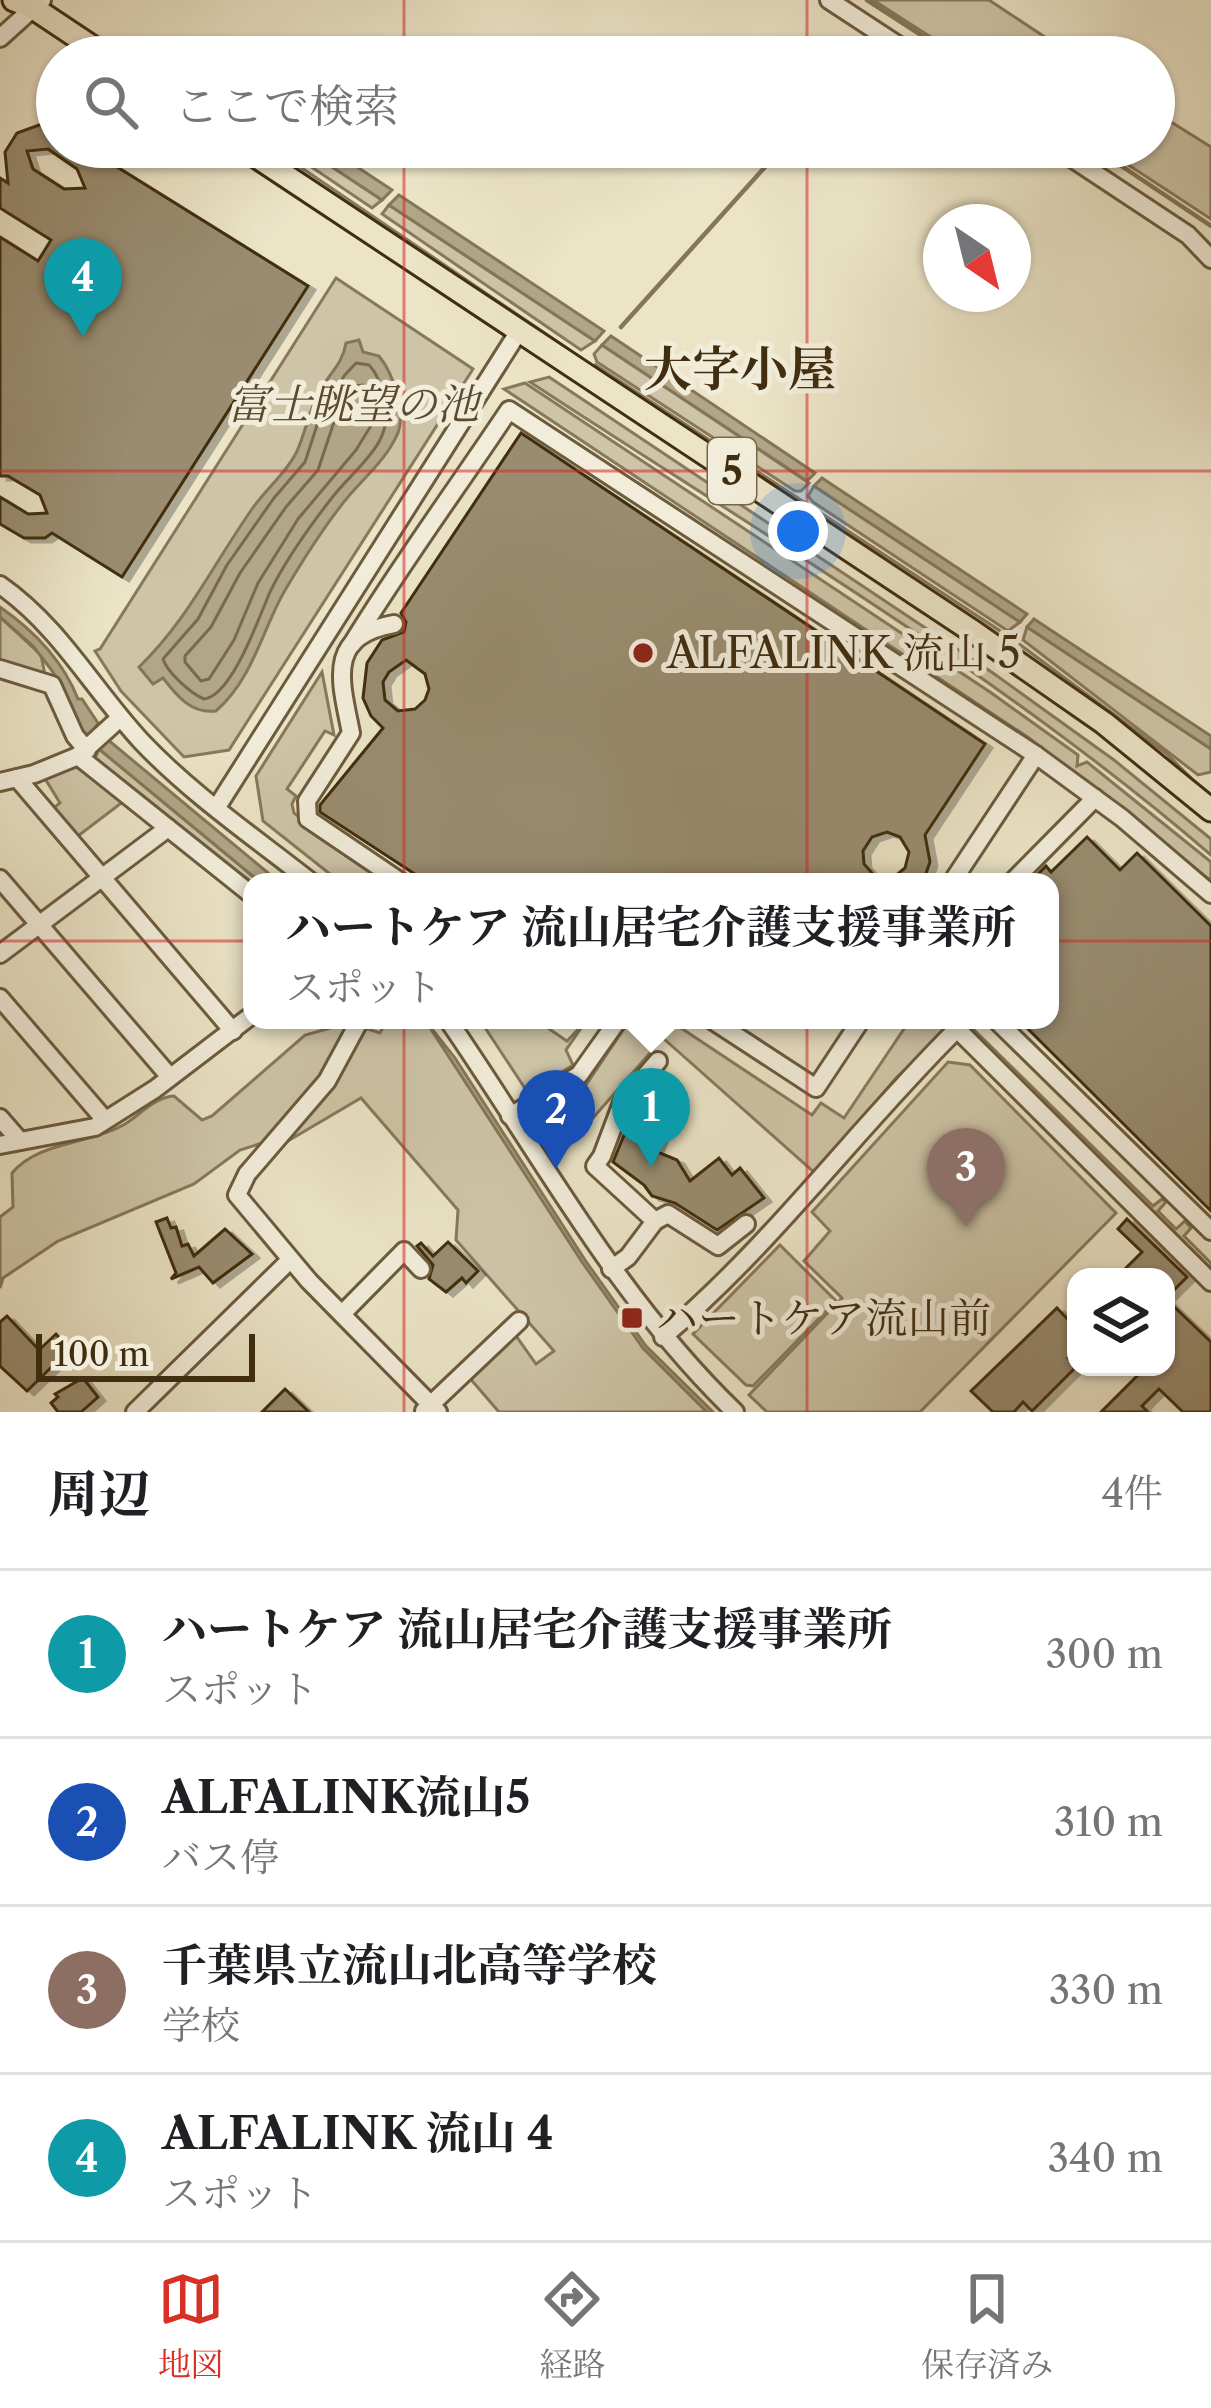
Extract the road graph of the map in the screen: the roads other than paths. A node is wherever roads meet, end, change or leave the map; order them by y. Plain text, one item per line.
1 (829, 0) edge
2 (28, 2) edge
3 (76, 36) edge
4 (884, 36) edge
5 (0, 38) edge
6 (274, 168) edge
7 (1086, 168) edge
8 (1211, 259) edge
9 (519, 331) junction
10 (0, 585) edge
11 (394, 624) dead end
12 (352, 644) junction
13 (0, 669) edge
14 (120, 718) junction
15 (90, 747) junction
16 (1036, 755) junction
17 (9, 780) edge
18 (1095, 799) junction
19 (218, 807) junction
20 (1211, 809) edge
21 (168, 828) junction
22 (300, 873) edge
23 (387, 873) edge
24 (958, 873) edge
25 (1021, 873) edge
26 (102, 878) junction
27 (0, 879) edge
28 (243, 888) edge
29 (1211, 894) edge
30 (39, 925) junction
31 (0, 954) edge
32 (0, 998) edge
33 (243, 1023) edge
34 (355, 1029) edge
35 (454, 1029) edge
36 (609, 1029) edge
37 (726, 1029) edge
38 (855, 1029) edge
39 (1005, 1029) edge
40 (233, 1031) junction
41 (658, 1061) dead end
42 (170, 1078) junction
43 (510, 1116) junction
44 (0, 1118) edge
45 (105, 1120) junction
46 (20, 1141) junction
47 (0, 1145) edge
48 (655, 1220) junction
49 (746, 1224) dead end
50 (1211, 1231) edge
51 (290, 1260) junction
52 (421, 1269) dead end
53 (610, 1269) junction
54 (1211, 1282) edge
55 (342, 1314) junction
56 (519, 1321) dead end
57 (663, 1337) junction
58 (431, 1410) edge
59 (135, 1412) edge
60 (735, 1412) edge

1 - 4 street
2 - 3 main road
2 - 5 street
6 - 9 main road, 5
7 - 8 street
9 - 19 street
9 - 20 main road, 5
10 - 14 street
11 - 12 street
12 - 16 street
12 - 23 street
13 - 15 street
14 - 15 street
14 - 19 street
15 - 17 street
15 - 21 street
16 - 18 street
16 - 24 street
17 - 26 street
18 - 25 street
18 - 29 street
19 - 22 street
21 - 26 street
21 - 28 street
26 - 30 street
26 - 40 street
27 - 30 street
30 - 31 street
30 - 42 street
32 - 45 street
33 - 40 street
34 - 51 street
35 - 43 street
36 - 43 street
37 - 38 street
39 - 50 street
40 - 42 street
41 - 48 street
42 - 45 street
43 - 53 street
44 - 46 street
45 - 46 street
46 - 47 street
48 - 49 street
48 - 53 street
51 - 55 street
51 - 59 street
52 - 55 street
53 - 57 street
54 - 57 street
55 - 58 street
56 - 58 street
57 - 60 street

